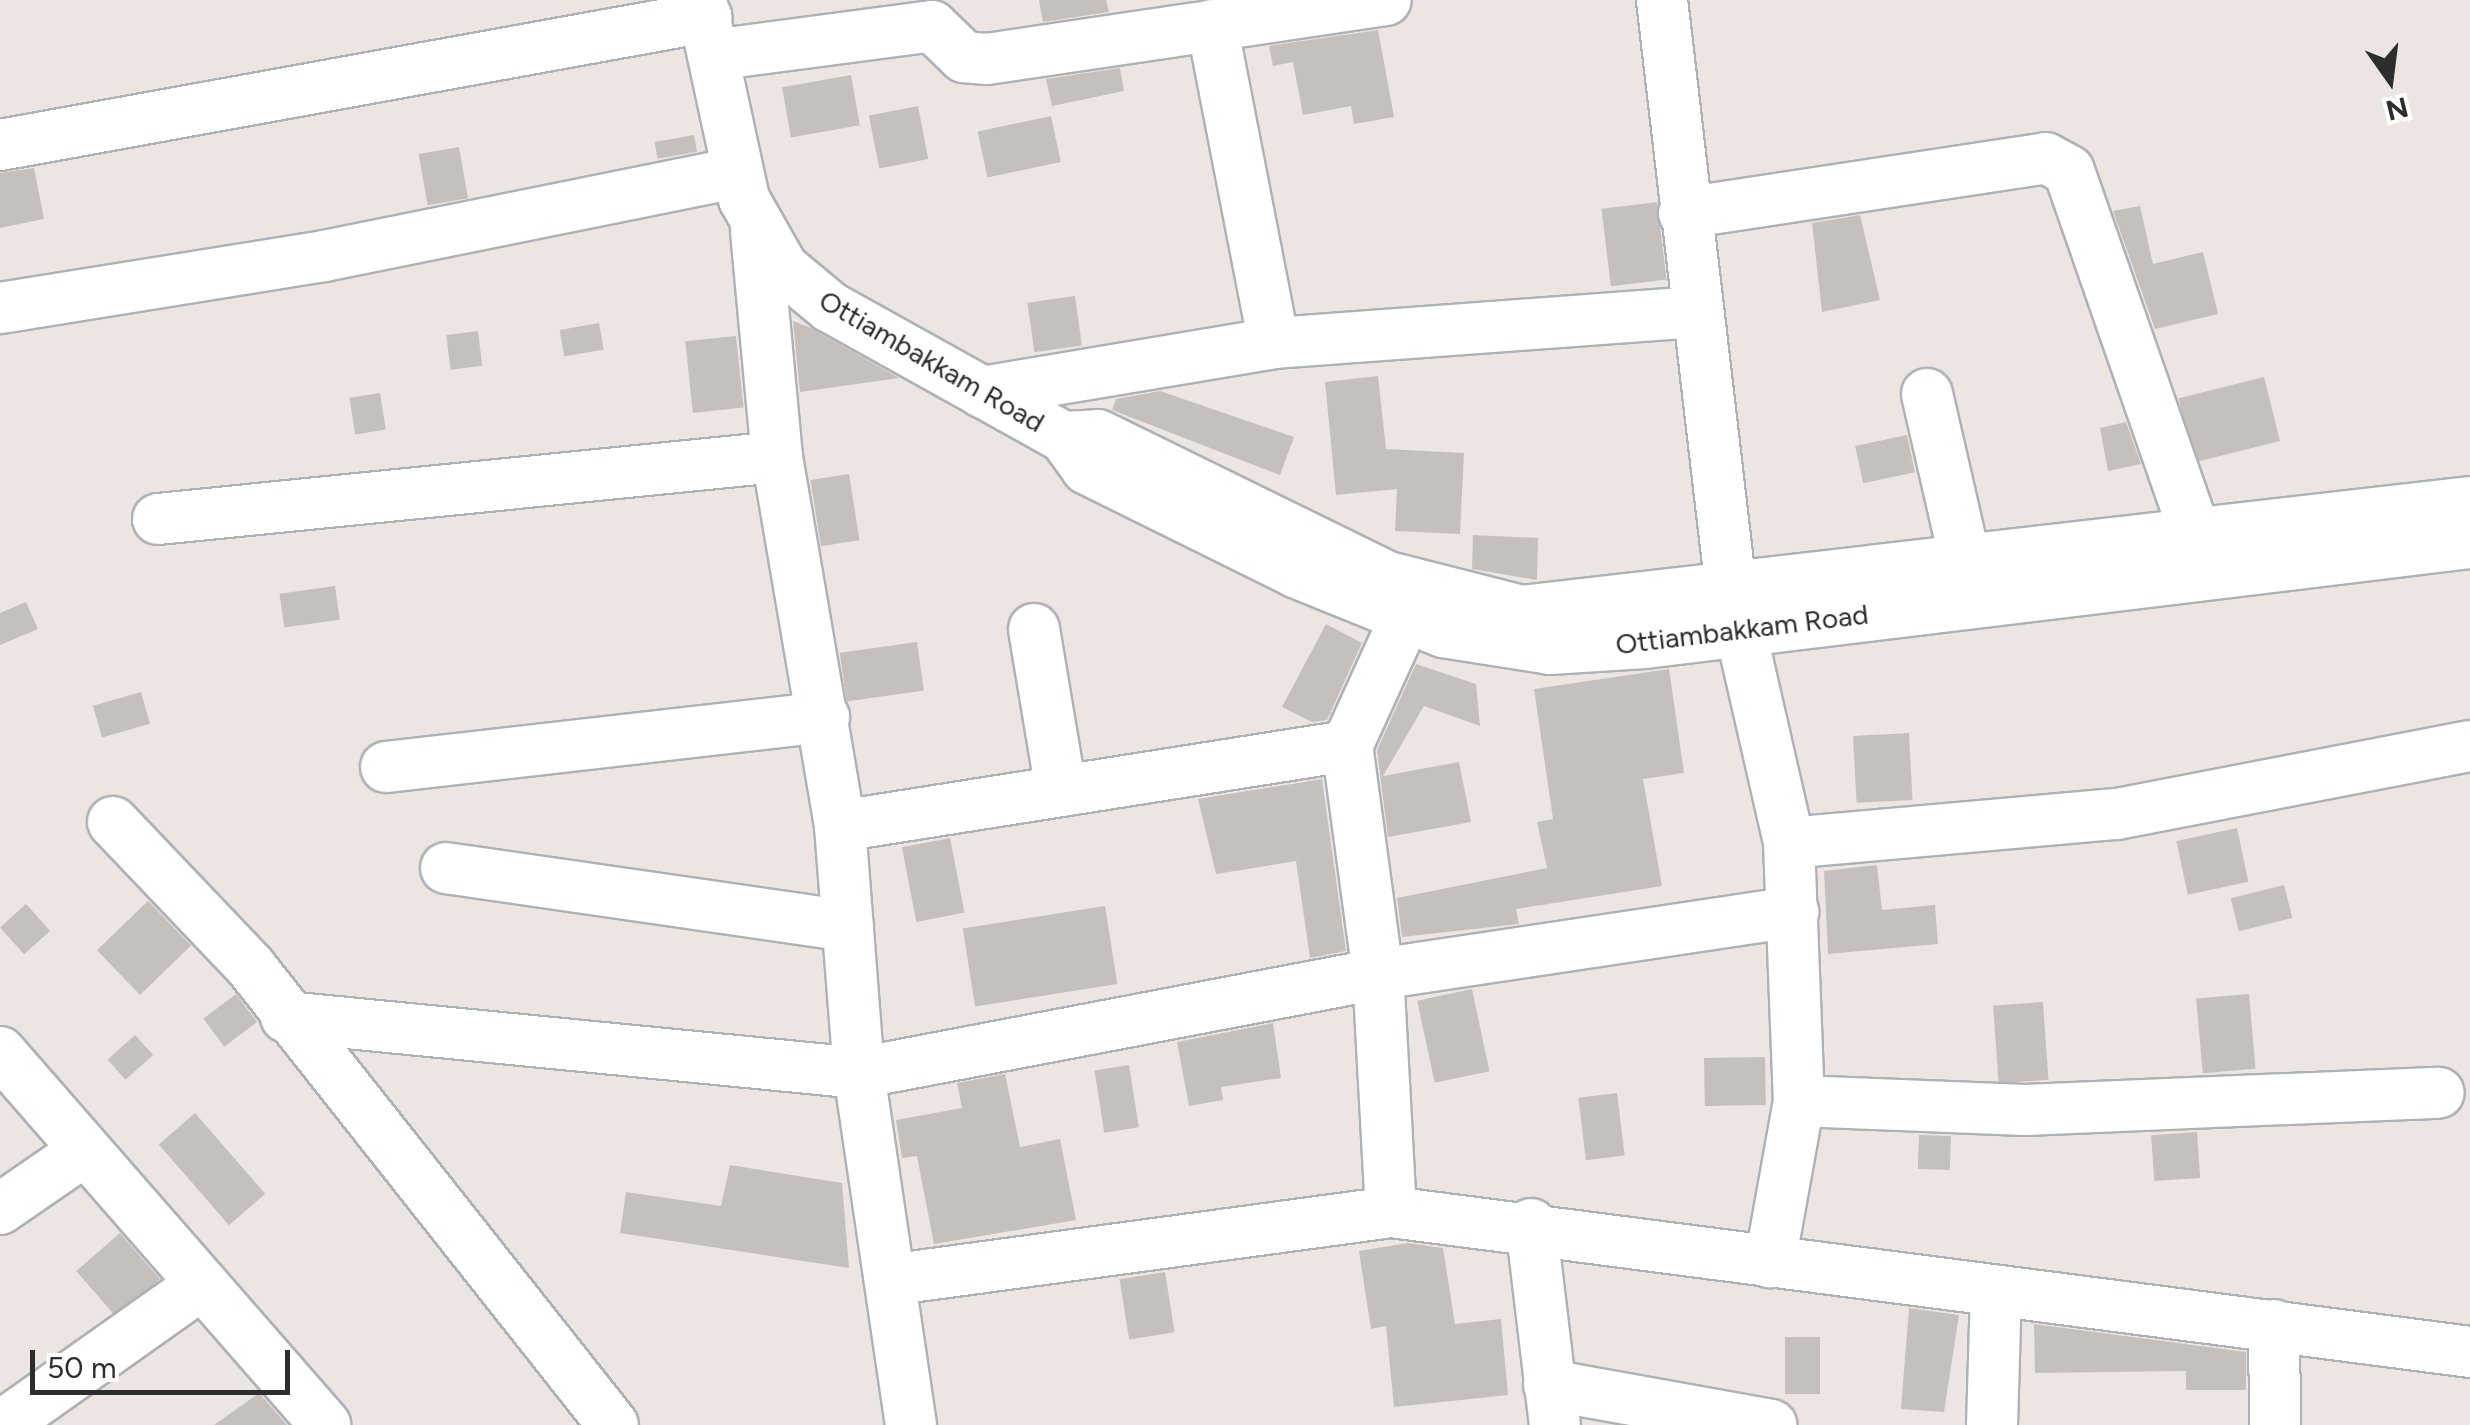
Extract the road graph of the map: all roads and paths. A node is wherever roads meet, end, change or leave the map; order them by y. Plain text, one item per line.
1 (1386, 0) edge
2 (1662, 0) edge
3 (1266, 11) edge
4 (705, 16) edge
5 (1212, 24) junction
6 (0, 145) edge
7 (737, 173) junction
8 (1684, 213) junction
9 (756, 231) junction
10 (0, 308) edge
11 (1695, 312) junction
12 (1274, 343) junction
13 (982, 392) junction
14 (1927, 394) dead end
15 (777, 457) junction
16 (2470, 502) edge
17 (158, 520) dead end
18 (2194, 530) junction
19 (2470, 542) edge
20 (1964, 556) junction
21 (1412, 603) junction
22 (1737, 610) junction
23 (1034, 629) dead end
24 (824, 717) junction
25 (1347, 746) junction
26 (2470, 746) edge
27 (386, 767) dead end
28 (1061, 792) junction
29 (113, 822) dead end
30 (840, 826) junction
31 (1789, 843) junction
32 (446, 868) dead end
33 (1792, 912) junction
34 (848, 926) junction
35 (1378, 974) junction
36 (286, 1017) junction
37 (0, 1052) edge
38 (859, 1073) junction
39 (2439, 1093) dead end
40 (1799, 1100) junction
41 (84, 1151) junction
42 (0, 1209) edge
43 (1391, 1212) junction
44 (1531, 1224) junction
45 (1770, 1262) junction
46 (896, 1280) junction
47 (201, 1286) junction
48 (1996, 1290) junction
49 (2274, 1325) junction
50 (2470, 1352) edge
51 (1552, 1405) edge
52 (314, 1422) edge
53 (3, 1425) edge
54 (613, 1425) edge
55 (912, 1425) edge
56 (1771, 1425) edge
57 (1992, 1425) edge
58 (2275, 1425) edge

1 - 3 street
2 - 8 street
3 - 5 street
4 - 5 street
4 - 6 street
4 - 7 street, Ottiambakkam Road
5 - 12 street
7 - 9 street, Ottiambakkam Road
7 - 10 street
8 - 11 street
8 - 18 street
9 - 13 street, Ottiambakkam Road
9 - 15 street
11 - 12 street
11 - 22 street
12 - 13 street
13 - 21 street, Ottiambakkam Road
14 - 20 street
15 - 17 street
15 - 24 street
16 - 18 street, Ottiambakkam Road
18 - 20 street, Ottiambakkam Road
19 - 22 street, Ottiambakkam Road
20 - 22 street, Ottiambakkam Road
21 - 22 street, Ottiambakkam Road
21 - 25 street
22 - 31 street
23 - 28 street
24 - 27 street
24 - 30 street
25 - 28 street
25 - 35 street
26 - 31 street
28 - 30 street
29 - 36 street
30 - 34 street
31 - 33 street
32 - 34 street
33 - 35 street
33 - 40 street
34 - 38 street
35 - 38 street
35 - 43 street
36 - 38 street
36 - 54 street
37 - 41 street
38 - 46 street
39 - 40 street
40 - 45 street
41 - 42 street
41 - 47 street
43 - 44 street
43 - 46 street
44 - 45 street
44 - 51 street
45 - 48 street
46 - 55 street
47 - 52 street
47 - 53 street
48 - 49 street
48 - 57 street
49 - 50 street
49 - 58 street
51 - 56 street

